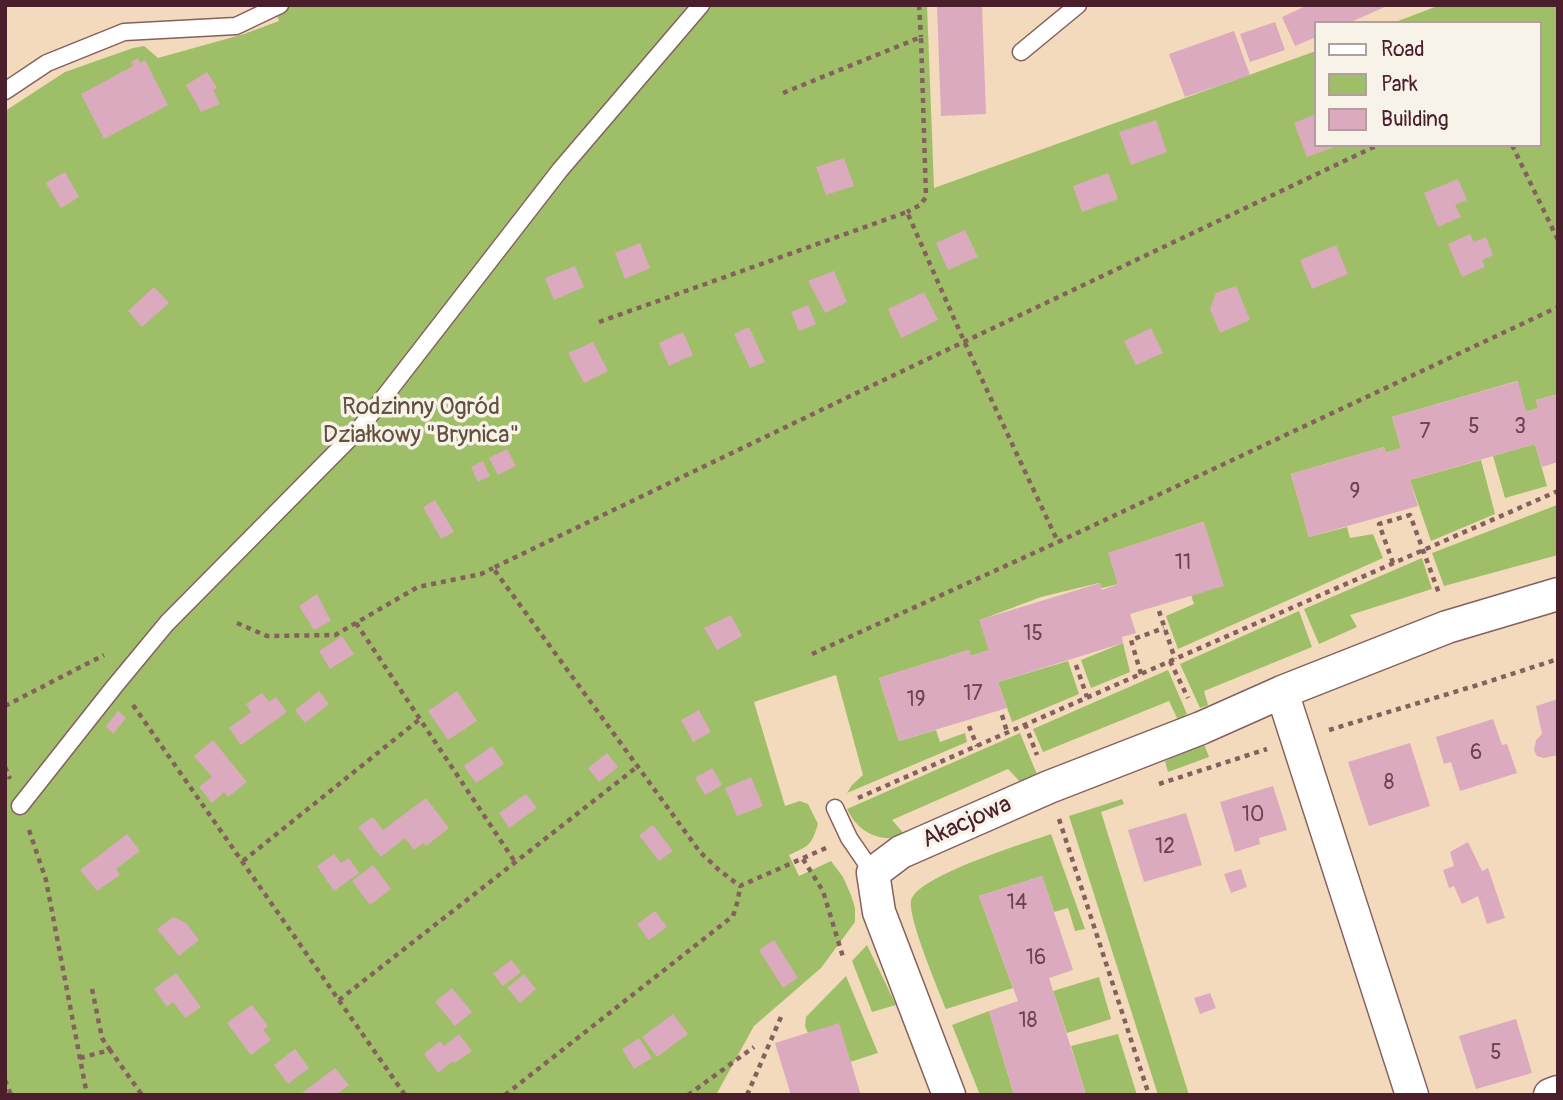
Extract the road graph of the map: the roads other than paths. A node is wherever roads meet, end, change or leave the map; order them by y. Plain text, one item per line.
1 (280, 5) edge
2 (701, 5) edge
3 (1078, 5) edge
4 (1021, 52) dead end
5 (5, 91) edge
6 (1558, 594) edge
7 (1282, 692) junction
8 (20, 806) road end
9 (835, 808) road end
10 (873, 873) junction
11 (1558, 1092) edge
12 (948, 1095) edge
13 (1412, 1095) edge
14 (1550, 1095) edge

1 - 5 lane
2 - 8 lane
3 - 4 lane
6 - 7 street, Akacjowa
7 - 10 street, Akacjowa
7 - 13 street
9 - 10 lane
10 - 12 street
11 - 14 street

